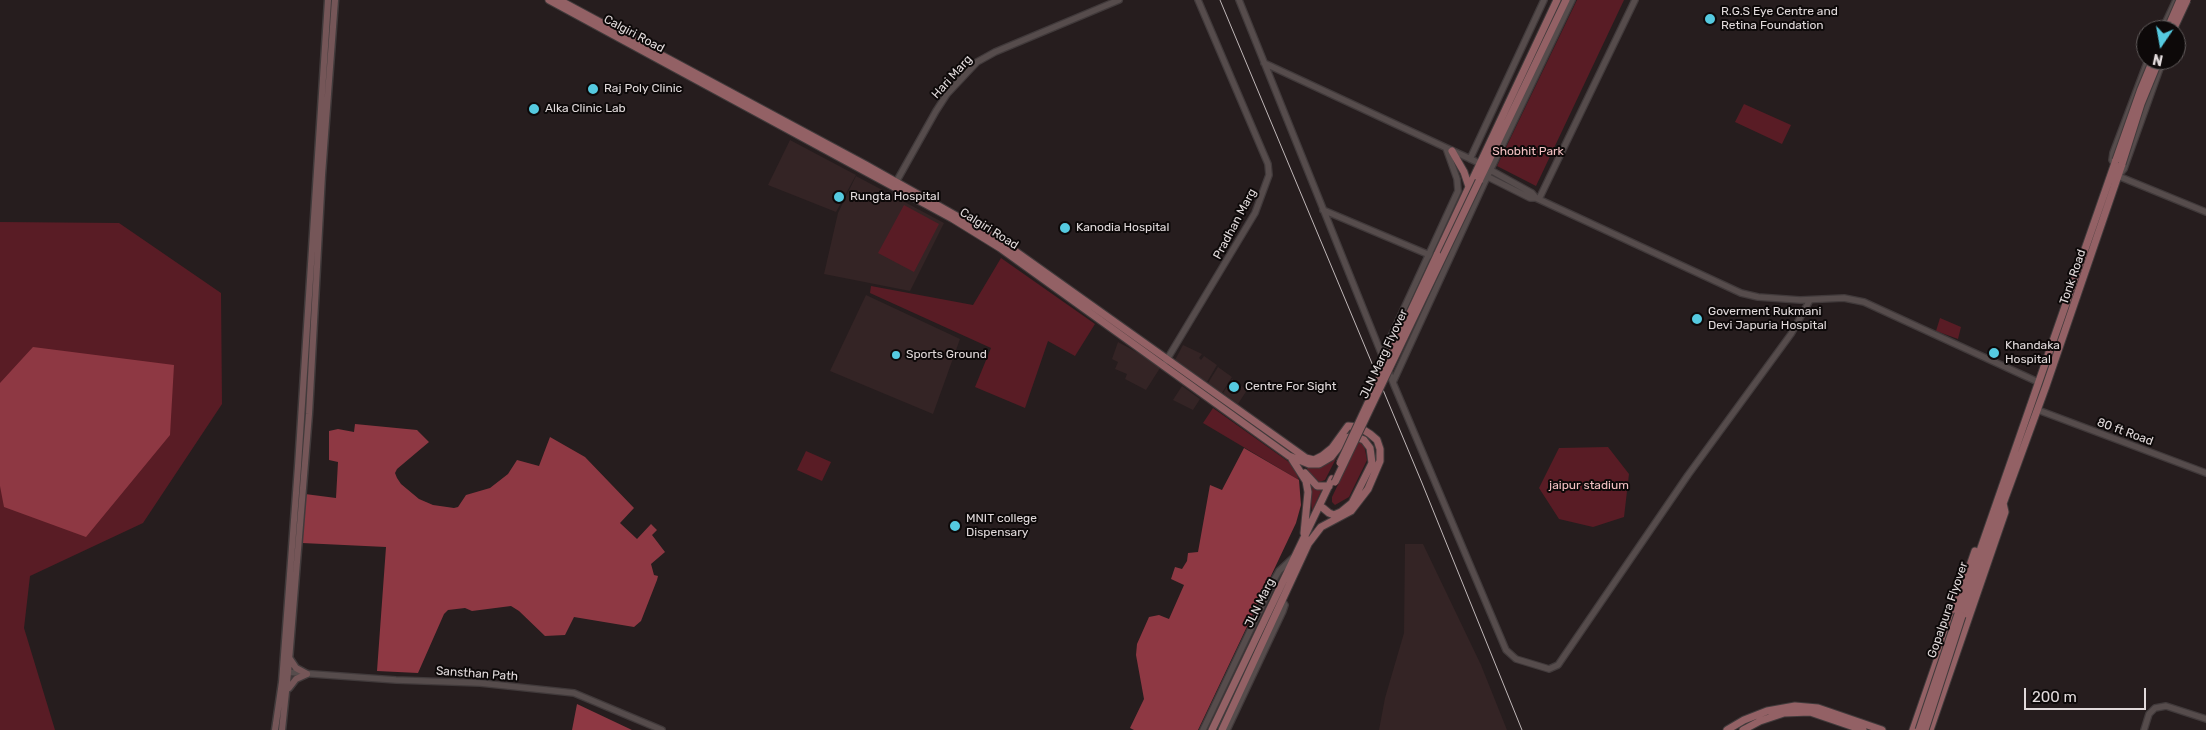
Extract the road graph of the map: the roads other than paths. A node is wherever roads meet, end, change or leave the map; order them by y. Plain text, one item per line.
1 (328, 0) edge
2 (335, 0) edge
3 (549, 0) edge
4 (559, 0) edge
5 (1119, 0) edge
6 (1198, 0) edge
7 (1239, 0) edge
8 (1544, 0) edge
9 (1557, 0) edge
10 (1566, 0) edge
11 (1572, 0) edge
12 (1635, 0) edge
13 (2178, 0) edge
14 (2189, 2) edge
15 (2167, 20) edge
16 (2170, 20) edge
17 (2179, 20) edge
18 (1264, 63) junction
19 (2147, 70) edge
20 (2157, 70) edge
21 (2158, 70) edge
22 (1449, 150) junction
23 (1470, 159) junction
24 (2118, 163) junction
25 (1484, 172) junction
26 (2118, 176) junction
27 (894, 184) junction
28 (1467, 190) junction
29 (1537, 198) junction
30 (318, 201) junction
31 (1323, 210) junction
32 (2206, 212) edge
33 (1429, 255) junction
34 (1448, 263) junction
35 (1810, 300) junction
36 (1382, 356) junction
37 (1165, 362) junction
38 (1190, 380) junction
39 (1393, 382) junction
40 (2038, 382) junction
41 (2038, 410) junction
42 (1299, 455) junction
43 (1290, 456) junction
44 (2206, 472) edge
45 (1332, 482) junction
46 (2000, 500) junction
47 (1323, 508) junction
48 (1306, 541) junction
49 (1297, 555) junction
50 (1282, 600) junction
51 (290, 658) junction
52 (286, 672) junction
53 (307, 674) junction
54 (287, 691) junction
55 (1924, 696) junction
56 (1940, 702) junction
57 (2206, 719) edge
58 (276, 730) edge
59 (282, 730) edge
60 (662, 730) edge
61 (1203, 730) edge
62 (1212, 730) edge
63 (1222, 730) edge
64 (1227, 730) edge
65 (1727, 730) edge
66 (1742, 730) edge
67 (1863, 730) edge
68 (1882, 730) edge
69 (1913, 730) edge
70 (1919, 730) edge
71 (1925, 730) edge
72 (1930, 730) edge
73 (2144, 730) edge

1 - 30 main road
2 - 30 main road
3 - 27 main road, Calgiri Road
4 - 27 main road, Calgiri Road
5 - 27 street, Hari Marg
6 - 37 street, Pradhan Marg
7 - 18 street
8 - 23 street
9 - 25 main road
10 - 25 main road
11 - 25 street
12 - 29 street
13 - 14 street
13 - 15 street
13 - 16 main road, bridge
14 - 17 main road, bridge
18 - 22 street
18 - 31 street
19 - 24 main road, bridge
20 - 24 main road, bridge
21 - 26 street, Tonk Road
22 - 23 street
22 - 28 main road
22 - 33 street
23 - 25 street
24 - 26 main road
24 - 40 main road, Tonk Road
25 - 28 main road, JLN Marg Flyover
25 - 29 street
25 - 34 street
25 - 45 main road, JLN Marg Flyover, bridge
26 - 32 street
26 - 41 main road, Tonk Road
27 - 37 main road, Calgiri Road
28 - 45 main road, JLN Marg Flyover, bridge
29 - 35 street
30 - 51 main road
30 - 52 main road
31 - 33 street
31 - 36 street
33 - 34 street
33 - 36 street
34 - 39 street
35 - 39 street
35 - 40 street
36 - 39 street
37 - 38 main road, Calgiri Road
38 - 42 main road, Calgiri Road
38 - 43 main road, Calgiri Road
40 - 46 main road, Tonk Road
41 - 44 street, 80 ft Road
41 - 46 main road, Tonk Road
42 - 43 main road
42 - 45 main road
42 - 47 main road
42 - 48 main road
43 - 48 main road
45 - 47 main road, JLN Marg Flyover
45 - 48 main road, JLN Marg
46 - 55 main road
46 - 56 main road
46 - 70 main road, Gopalpura Flyover, bridge
46 - 71 main road, Gopalpura Flyover, bridge
47 - 48 main road, JLN Marg Flyover
48 - 49 main road, JLN Marg
48 - 50 main road, JLN Marg
49 - 61 street
49 - 62 main road, JLN Marg
50 - 63 main road, JLN Marg
50 - 64 street
51 - 52 main road
51 - 53 main road
52 - 53 street, Sansthan Path
52 - 54 main road
52 - 58 main road
53 - 54 main road
53 - 60 street, Sansthan Path
54 - 59 main road
55 - 56 main road
55 - 69 main road
56 - 72 main road
57 - 73 street
65 - 68 main road
66 - 67 main road

